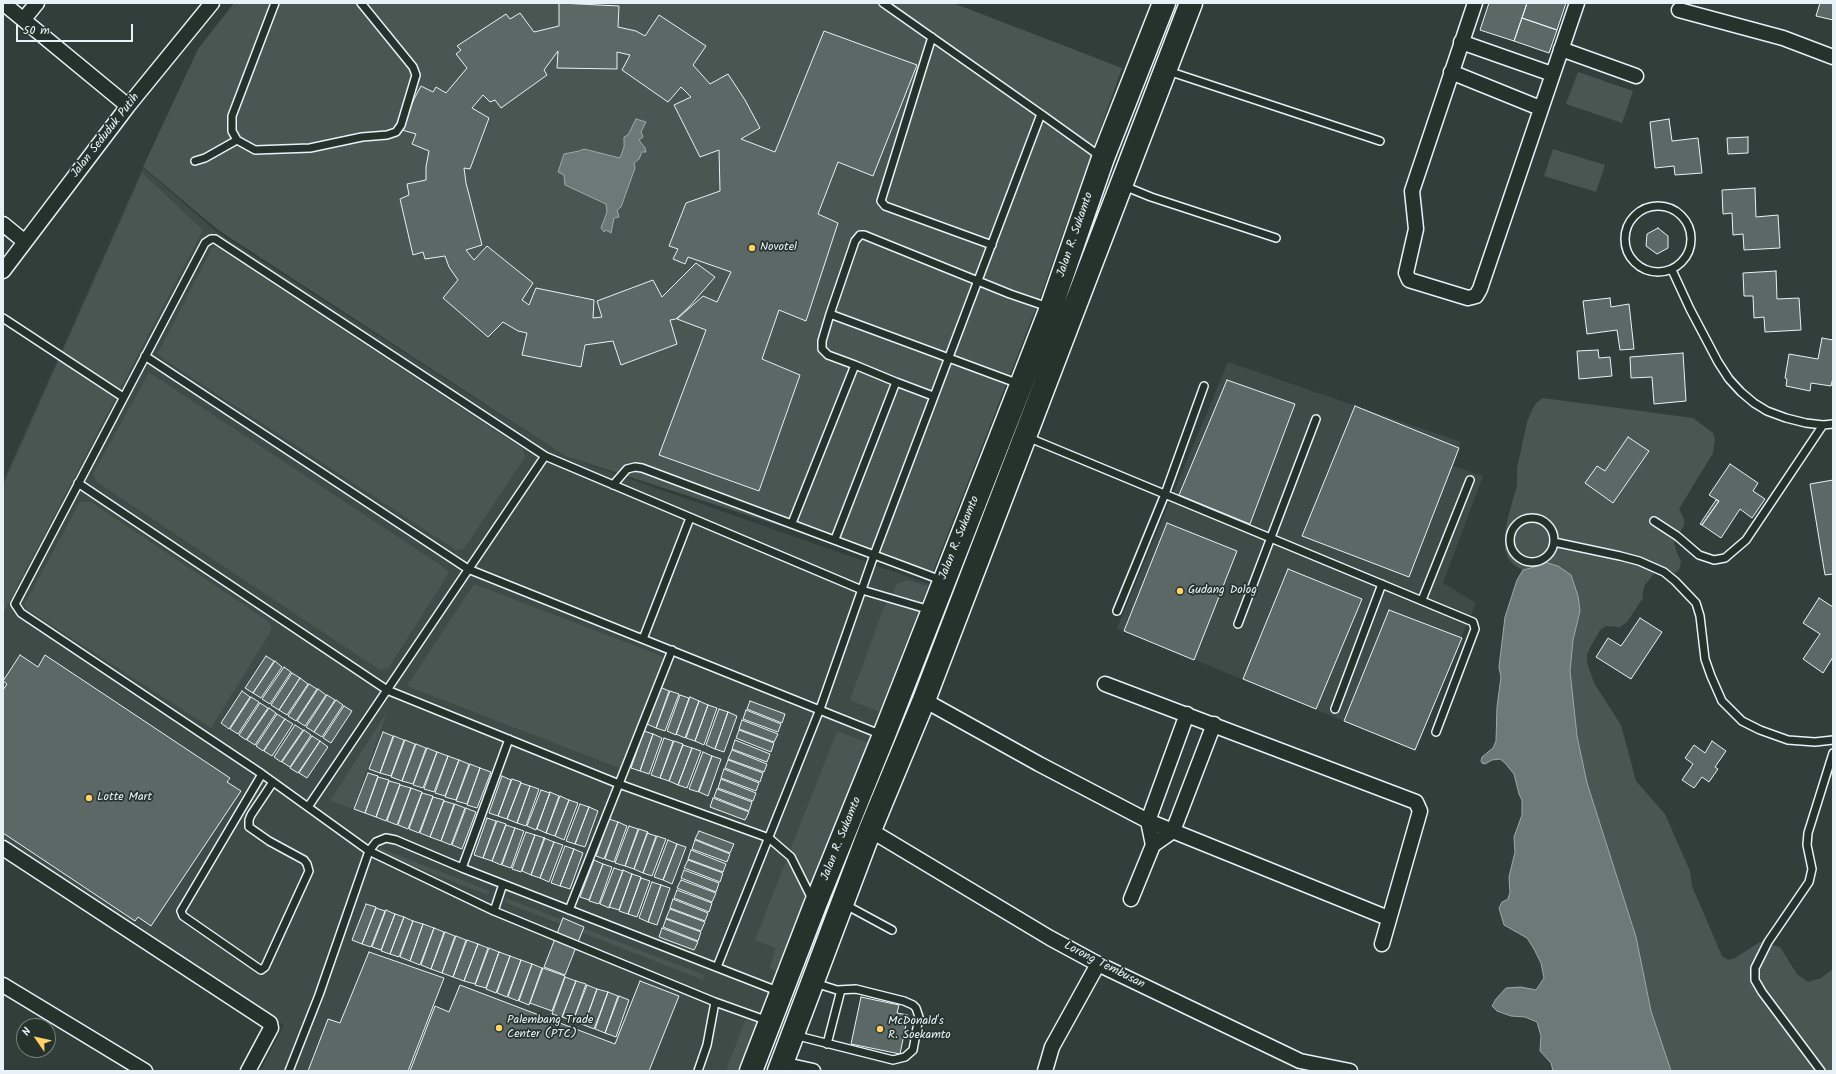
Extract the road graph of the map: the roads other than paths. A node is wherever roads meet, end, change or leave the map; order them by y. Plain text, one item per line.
1 (3, 3) edge
2 (36, 3) edge
3 (212, 3) edge
4 (275, 3) edge
5 (361, 3) edge
6 (883, 3) edge
7 (1191, 3) edge
8 (1197, 3) edge
9 (1475, 3) edge
10 (1577, 3) edge
11 (1162, 8) edge
12 (1679, 10) dead end
13 (24, 19) junction
14 (1182, 25) junction
15 (932, 37) junction
16 (1461, 42) junction
17 (1561, 48) junction
18 (1833, 57) edge
19 (1166, 70) junction
20 (1451, 72) junction
21 (1552, 74) junction
22 (1636, 76) dead end
23 (128, 106) junction
24 (1540, 108) junction
25 (1041, 114) junction
26 (237, 140) junction
27 (1380, 141) dead end
28 (1103, 158) junction
29 (195, 161) dead end
30 (1122, 185) junction
31 (3, 224) edge
32 (1276, 238) dead end
33 (25, 242) junction
34 (992, 245) junction
35 (1672, 270) junction
36 (3, 271) edge
37 (978, 281) junction
38 (1051, 308) junction
39 (830, 314) junction
40 (3, 318) edge
41 (145, 356) junction
42 (948, 358) junction
43 (855, 365) junction
44 (896, 382) junction
45 (1021, 385) junction
46 (1204, 386) dead end
47 (933, 396) junction
48 (123, 397) junction
49 (1316, 419) dead end
50 (1833, 424) edge
51 (1823, 425) junction
52 (1025, 436) junction
53 (545, 456) junction
54 (1470, 480) dead end
55 (78, 483) junction
56 (613, 485) junction
57 (1165, 494) junction
58 (690, 518) junction
59 (1654, 521) dead end
60 (792, 523) junction
61 (1271, 538) junction
62 (835, 539) junction
63 (1554, 542) junction
64 (874, 555) junction
65 (468, 569) junction
66 (944, 581) junction
67 (1382, 584) junction
68 (862, 590) junction
69 (1422, 600) junction
70 (932, 611) junction
71 (1117, 611) dead end
72 (1238, 624) dead end
73 (643, 638) junction
74 (672, 650) junction
75 (1105, 684) dead end
76 (387, 690) junction
77 (924, 700) junction
78 (820, 708) junction
79 (1335, 709) dead end
80 (1188, 714) junction
81 (1214, 724) junction
82 (1436, 732) dead end
83 (884, 735) junction
84 (509, 739) junction
85 (1833, 740) edge
86 (1833, 753) edge
87 (262, 774) junction
88 (273, 782) junction
89 (619, 784) junction
90 (308, 807) junction
91 (1148, 821) junction
92 (870, 830) junction
93 (1173, 831) junction
94 (769, 838) junction
95 (1154, 845) junction
96 (3, 848) edge
97 (369, 851) junction
98 (462, 868) junction
99 (503, 884) junction
100 (1131, 899) dead end
101 (842, 903) junction
102 (815, 905) junction
103 (569, 910) junction
104 (494, 911) junction
105 (1388, 918) junction
106 (892, 930) dead end
107 (1382, 944) dead end
108 (1098, 964) junction
109 (717, 967) junction
110 (812, 982) junction
111 (3, 985) edge
112 (841, 990) junction
113 (782, 992) junction
114 (715, 1002) junction
115 (770, 1022) junction
116 (792, 1035) junction
117 (827, 1044) junction
118 (1300, 1066) edge
119 (780, 1068) edge
120 (145, 1071) edge
121 (248, 1071) edge
122 (289, 1071) edge
123 (698, 1071) edge
124 (751, 1071) edge
125 (813, 1071) edge
126 (1045, 1071) edge
127 (1350, 1071) edge
128 (1821, 1071) edge

1 - 13 street
2 - 13 street
3 - 23 street, Jalan Seduduk Putih
4 - 26 lane
5 - 26 lane
6 - 15 lane
7 - 14 highway, Jalan R. Sukamto
8 - 14 highway
9 - 16 street
10 - 17 street
11 - 28 highway, Jalan R. Sukamto
12 - 18 street
13 - 23 street
14 - 19 highway, Jalan R. Sukamto
15 - 25 lane
15 - 34 lane
16 - 20 street
16 - 21 street
17 - 21 street
17 - 22 street
19 - 27 lane
19 - 30 highway, Jalan R. Sukamto
20 - 24 street
20 - 24 street
21 - 24 street
23 - 33 street, Jalan Seduduk Putih
25 - 28 lane
25 - 34 lane
26 - 29 lane
28 - 38 highway, Jalan R. Sukamto
30 - 32 lane
30 - 52 highway, Jalan R. Sukamto
31 - 33 street
33 - 36 street, Jalan Seduduk Putih
34 - 37 lane
35 - 35 lane
35 - 51 lane
37 - 38 lane
37 - 39 lane
37 - 42 lane
38 - 45 highway, Jalan R. Sukamto
39 - 42 lane
39 - 43 lane
40 - 48 lane
41 - 48 lane
41 - 53 lane
41 - 65 lane
42 - 45 lane
42 - 47 lane
43 - 44 lane
43 - 60 lane
44 - 47 lane
44 - 62 lane
45 - 66 highway, Jalan R. Sukamto
46 - 57 lane
47 - 64 lane
48 - 55 lane
49 - 61 lane
50 - 51 lane
51 - 59 lane
52 - 57 lane
52 - 77 highway, Jalan R. Sukamto
53 - 56 lane
53 - 65 lane
54 - 69 lane
55 - 76 lane
55 - 87 lane
56 - 58 lane
56 - 60 lane
57 - 61 lane
57 - 71 lane
58 - 68 lane
58 - 73 lane
60 - 62 lane
61 - 67 lane
61 - 72 lane
62 - 64 lane
63 - 63 lane
63 - 85 lane
64 - 66 lane
64 - 68 lane
65 - 73 lane
65 - 76 lane
66 - 70 highway, Jalan R. Sukamto
67 - 69 lane
67 - 79 lane
68 - 70 lane
68 - 78 lane
69 - 82 lane
70 - 83 highway, Jalan R. Sukamto
73 - 74 lane
74 - 78 lane
74 - 89 lane
75 - 80 street
76 - 84 lane
76 - 90 lane
77 - 91 street
77 - 92 highway, Jalan R. Sukamto
78 - 83 lane
78 - 94 lane
80 - 81 street
80 - 91 street
81 - 93 street
81 - 105 street
83 - 102 highway, Jalan R. Sukamto
84 - 89 lane
84 - 98 lane
86 - 128 lane
87 - 88 lane
87 - 88 lane
88 - 90 lane
89 - 94 lane
89 - 103 lane
90 - 97 lane
91 - 93 street
91 - 95 street
92 - 101 highway, Jalan R. Sukamto
92 - 108 street, Lorong Tembusan
93 - 95 street
93 - 105 street
94 - 102 lane
94 - 109 lane
95 - 100 street
96 - 121 street
97 - 98 lane
97 - 104 lane
97 - 122 lane
98 - 99 lane
99 - 103 lane
99 - 104 lane
101 - 106 lane
101 - 110 highway, Jalan R. Sukamto
102 - 113 highway, Jalan R. Sukamto
103 - 109 lane
104 - 114 lane
105 - 107 street
108 - 118 street, Lorong Tembusan
108 - 126 street
109 - 113 lane
110 - 112 lane
110 - 116 highway, Jalan R. Sukamto
111 - 120 street
112 - 117 lane
112 - 117 lane
113 - 115 highway, Jalan R. Sukamto
114 - 115 lane
114 - 123 lane
115 - 124 highway, Jalan R. Sukamto
116 - 117 lane
116 - 119 highway, Jalan R. Sukamto
118 - 127 street, Lorong Tembusan
119 - 125 street

